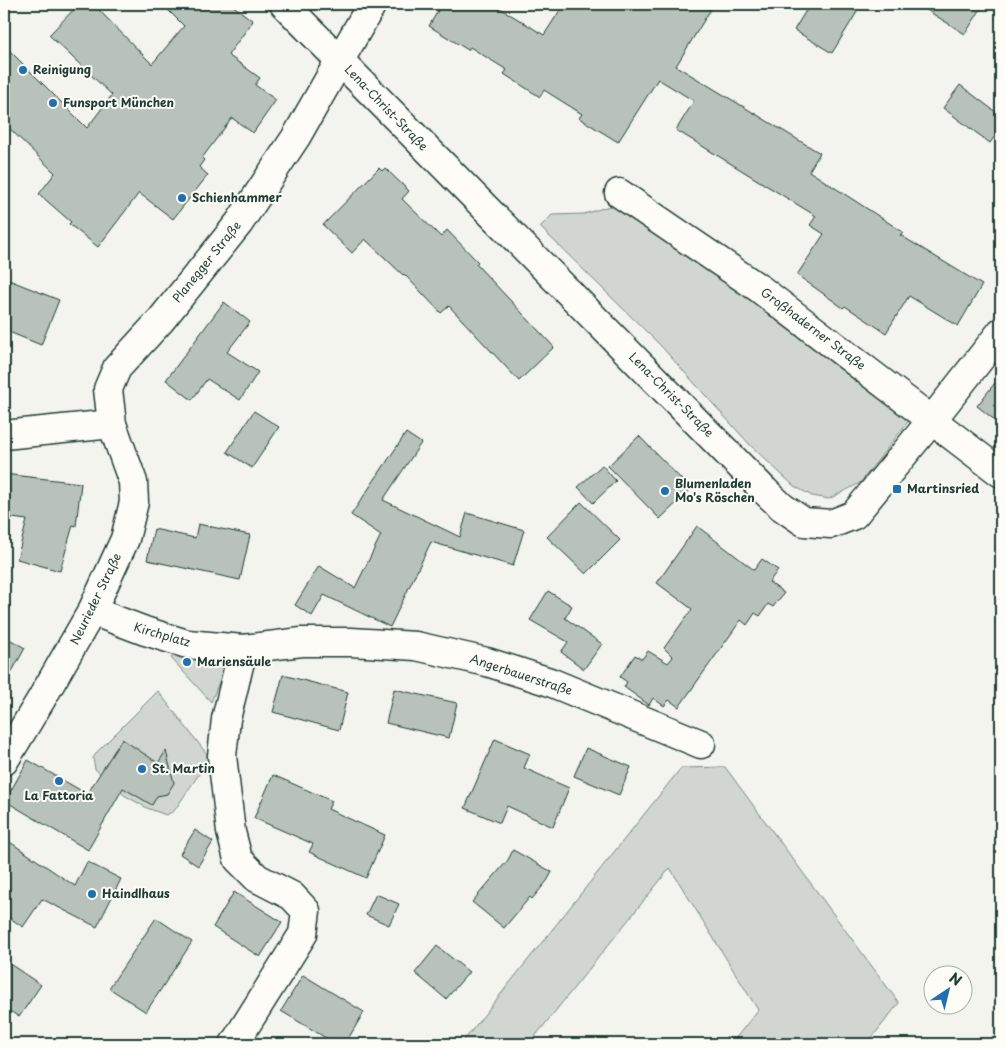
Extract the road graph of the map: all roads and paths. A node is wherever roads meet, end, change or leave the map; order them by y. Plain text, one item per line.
1 (284, 4) edge
2 (372, 4) edge
3 (340, 61) junction
4 (619, 193) dead end
5 (1001, 332) edge
6 (932, 420) junction
7 (112, 424) junction
8 (4, 435) edge
9 (1001, 472) edge
10 (92, 611) junction
11 (243, 649) junction
12 (701, 744) dead end
13 (4, 761) edge
14 (234, 1044) edge

1 - 3 street, Lena-Christ-Straße
2 - 3 street, Planegger Straße
3 - 6 street, Lena-Christ-Straße
3 - 7 street, Planegger Straße
4 - 6 street, Großhaderner Straße
5 - 6 street, Lena-Christ-Straße
6 - 9 street, Großhaderner Straße
7 - 8 street
7 - 10 street, Neurieder Straße
10 - 11 street, Kirchplatz
10 - 13 street, Neurieder Straße
11 - 12 street, Angerbauerstraße
11 - 14 street

